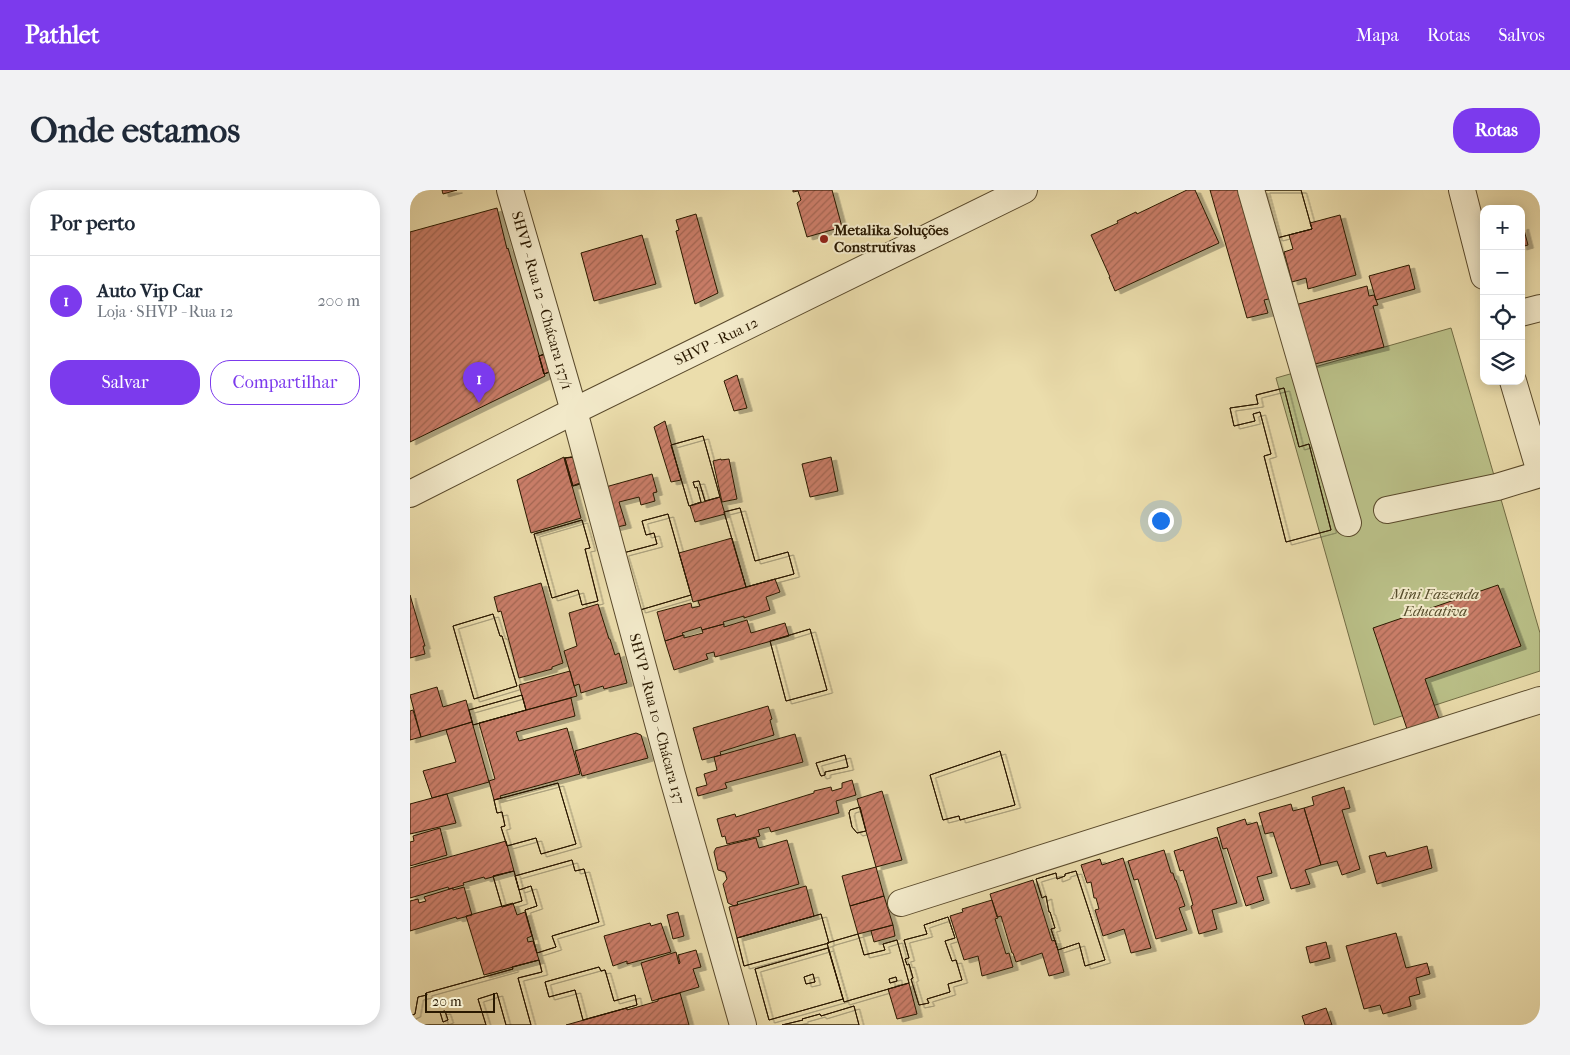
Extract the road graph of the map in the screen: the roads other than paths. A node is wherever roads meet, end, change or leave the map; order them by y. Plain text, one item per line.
1 (510, 190) edge
2 (1024, 190) edge
3 (1250, 190) edge
4 (1462, 190) edge
5 (1480, 260) edge
6 (1540, 308) edge
7 (1525, 312) edge
8 (1514, 385) edge
9 (574, 411) junction
10 (1540, 473) edge
11 (410, 494) edge
12 (1387, 510) dead end
13 (1348, 523) dead end
14 (1540, 700) edge
15 (901, 903) dead end
16 (743, 1025) edge

1 - 9 street, SHVP - Rua 12 - Chácara 137/1
2 - 9 street, SHVP - Rua 12
3 - 13 street
4 - 5 street
6 - 7 street
8 - 10 street
9 - 11 street, SHVP - Rua 12
9 - 16 street, SHVP - Rua 10 - Chácara 137
10 - 12 street
14 - 15 street

